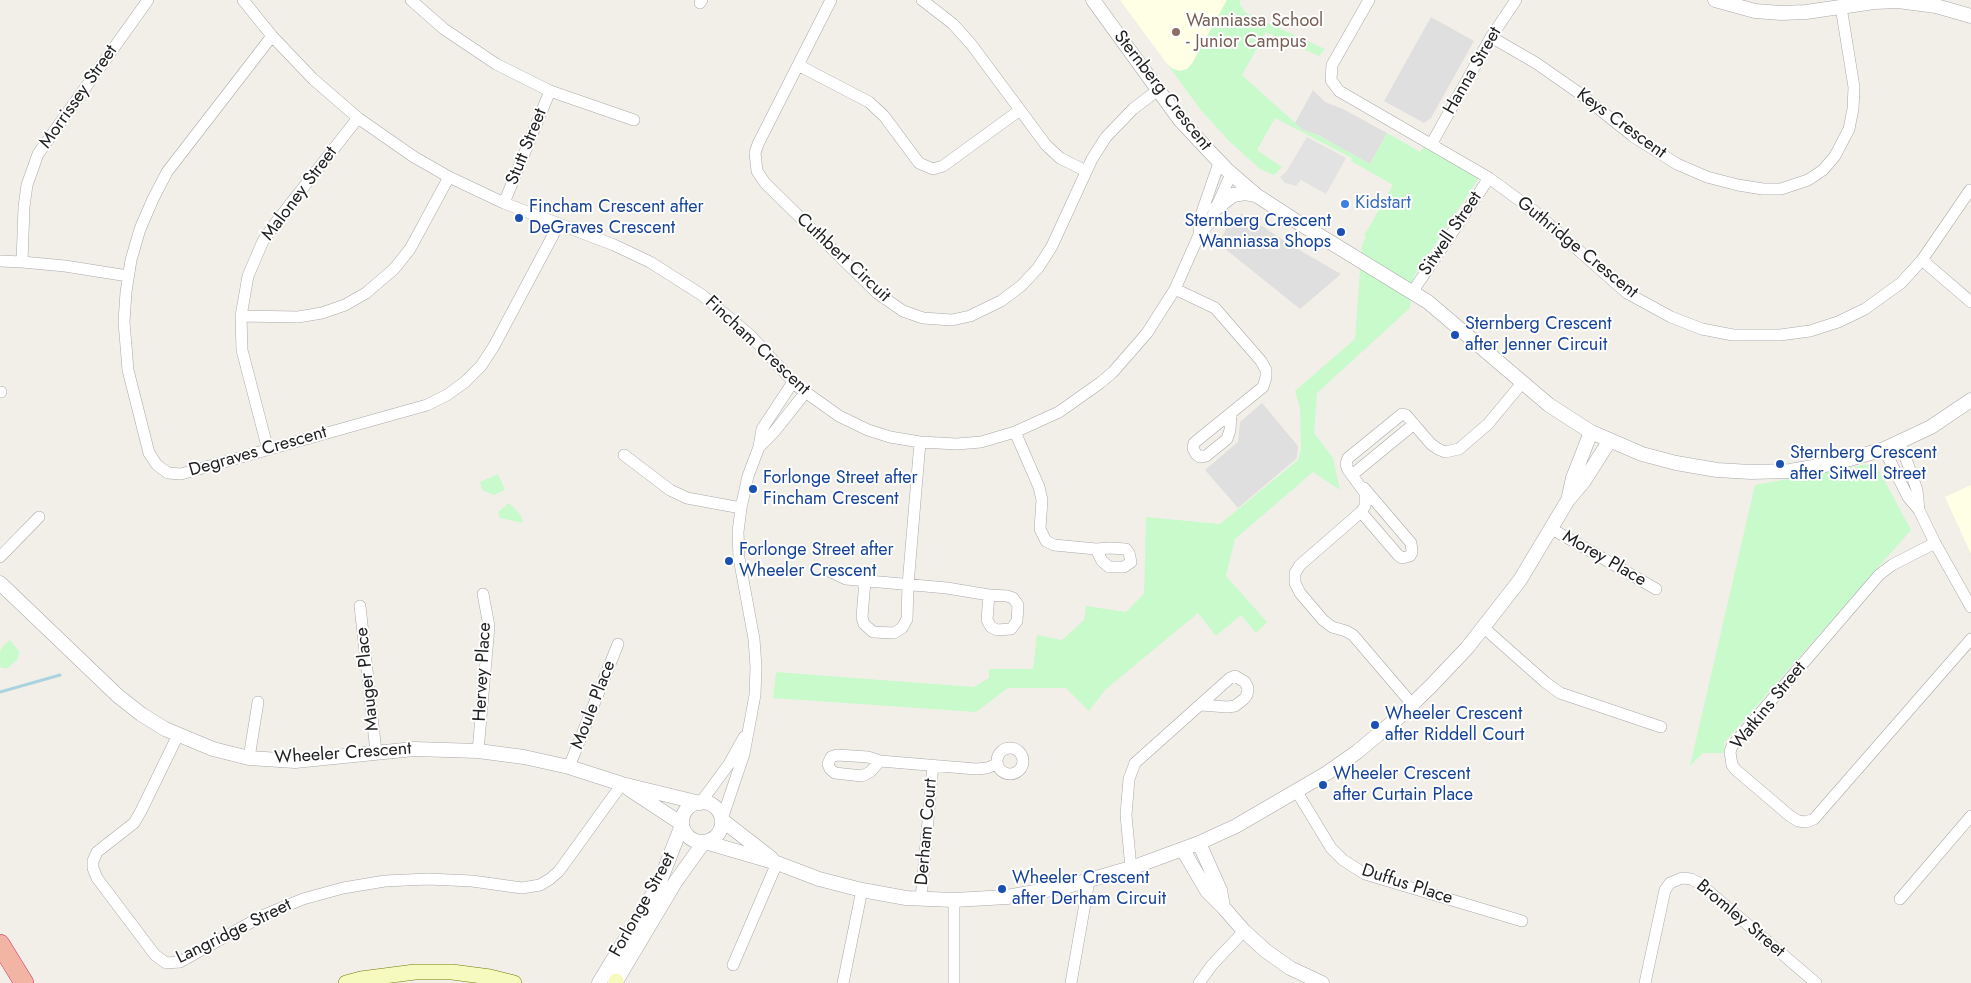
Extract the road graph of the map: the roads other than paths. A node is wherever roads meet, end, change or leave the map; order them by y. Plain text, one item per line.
1 (148, 0) edge
2 (243, 0) edge
3 (411, 0) edge
4 (831, 0) edge
5 (922, 0) edge
6 (1093, 0) edge
7 (1369, 0) edge
8 (1516, 0) edge
9 (1715, 0) edge
10 (1841, 7) junction
11 (1971, 16) edge
12 (272, 36) junction
13 (1491, 38) junction
14 (798, 65) junction
15 (550, 90) junction
16 (1158, 90) junction
17 (1020, 110) junction
18 (358, 118) junction
19 (634, 120) dead end
20 (1432, 143) junction
21 (1219, 162) junction
22 (1086, 171) junction
23 (1231, 174) junction
24 (449, 177) junction
25 (1489, 178) junction
26 (1970, 190) edge
27 (1256, 194) junction
28 (504, 203) junction
29 (1215, 209) junction
30 (559, 224) junction
31 (1199, 235) junction
32 (1922, 260) junction
33 (0, 262) edge
34 (22, 262) junction
35 (128, 276) junction
36 (1175, 289) junction
37 (1412, 291) junction
38 (1971, 302) edge
39 (241, 316) junction
40 (793, 382) junction
41 (1522, 383) junction
42 (805, 393) junction
43 (1971, 400) edge
44 (1231, 414) dead end
45 (1414, 424) junction
46 (1015, 432) junction
47 (1591, 432) junction
48 (1610, 440) junction
49 (920, 442) junction
50 (1900, 442) junction
51 (759, 447) junction
52 (1884, 449) junction
53 (268, 450) junction
54 (624, 455) dead end
55 (1352, 476) junction
56 (1361, 485) junction
57 (1911, 490) junction
58 (1568, 500) junction
59 (741, 508) junction
60 (1362, 512) junction
61 (39, 517) dead end
62 (1552, 529) junction
63 (1934, 543) junction
64 (1096, 549) dead end
65 (0, 557) edge
66 (829, 571) dead end
67 (865, 581) junction
68 (0, 583) edge
69 (908, 585) junction
70 (1656, 589) dead end
71 (483, 594) dead end
72 (989, 595) dead end
73 (360, 606) dead end
74 (1971, 606) edge
75 (1484, 628) junction
76 (1971, 639) edge
77 (618, 644) dead end
78 (258, 702) dead end
79 (1412, 704) junction
80 (1201, 705) dead end
81 (1660, 727) dead end
82 (746, 734) junction
83 (178, 735) junction
84 (478, 751) junction
85 (376, 752) junction
86 (249, 758) junction
87 (880, 761) dead end
88 (997, 764) dead end
89 (933, 765) junction
90 (569, 767) junction
91 (622, 784) junction
92 (1296, 792) junction
93 (701, 802) junction
94 (1971, 816) edge
95 (722, 820) junction
96 (682, 825) junction
97 (704, 842) junction
98 (1199, 843) junction
99 (1183, 850) junction
100 (777, 863) junction
101 (1131, 868) junction
102 (1089, 881) junction
103 (862, 890) junction
104 (921, 899) junction
105 (1900, 899) dead end
106 (954, 900) junction
107 (1223, 907) junction
108 (1522, 921) dead end
109 (1244, 931) junction
110 (0, 944) edge
111 (733, 965) dead end
112 (616, 982) edge
113 (24, 983) edge
114 (346, 983) edge
115 (514, 983) edge
116 (599, 983) edge
117 (843, 983) edge
118 (954, 983) edge
119 (1071, 983) edge
120 (1199, 983) edge
121 (1322, 983) edge
122 (1645, 983) edge
123 (1816, 983) edge

1 - 34 street, Morrissey Street
2 - 12 street, Fincham Crescent
3 - 15 street
4 - 14 street, Cuthbert Circuit
5 - 17 street
6 - 16 street, Sternberg Crescent
7 - 20 street, Guthridge Crescent
8 - 13 street, Hanna Street
9 - 10 street
10 - 11 street
10 - 13 street, Keys Crescent
12 - 18 street, Fincham Crescent
12 - 35 street, Degraves Crescent
13 - 20 street, Hanna Street
14 - 17 street
14 - 22 street, Cuthbert Circuit
15 - 19 street
15 - 28 street, Stutt Street
16 - 21 street, Sternberg Crescent
16 - 22 street, Cuthbert Circuit
17 - 22 street
18 - 24 street, Fincham Crescent
18 - 39 street, Maloney Street
20 - 25 street, Guthridge Crescent
21 - 23 street, Sternberg Crescent
21 - 31 street, Fincham Crescent
23 - 27 street, Sternberg Crescent
23 - 29 street, Fincham Crescent
24 - 28 street, Fincham Crescent
24 - 39 street
25 - 32 street, Guthridge Crescent
25 - 37 street, Sitwell Street
26 - 32 street, Guthridge Crescent
27 - 29 street
27 - 37 street, Sternberg Crescent
28 - 30 street, Fincham Crescent
29 - 31 street, Fincham Crescent
30 - 40 street, Fincham Crescent
30 - 53 street, Degraves Crescent
31 - 36 street, Fincham Crescent
32 - 38 street
33 - 34 street
34 - 35 street
35 - 53 street, Degraves Crescent
36 - 44 street
36 - 46 street, Fincham Crescent
37 - 41 street, Sternberg Crescent
39 - 53 street, Maloney Street
40 - 42 street, Fincham Crescent
40 - 51 street
41 - 45 street
41 - 47 street, Sternberg Crescent
42 - 49 street, Fincham Crescent
42 - 51 street
43 - 50 street, Sternberg Crescent
45 - 55 street
45 - 55 street
46 - 49 street, Fincham Crescent
46 - 64 street
47 - 48 street, Sternberg Crescent
47 - 58 street
48 - 52 street, Sternberg Crescent
48 - 58 street
49 - 69 street
50 - 52 street, Sternberg Crescent
50 - 57 street
51 - 59 street
52 - 57 street
54 - 59 street
55 - 56 street
56 - 60 street
56 - 60 street
57 - 63 street
58 - 62 street
59 - 82 street
60 - 79 street
61 - 65 street
62 - 70 street, Morey Place
62 - 75 street
63 - 74 street
63 - 76 street, Watkins Street
66 - 67 street
67 - 69 street
67 - 69 street
68 - 83 street, Wheeler Crescent
69 - 72 street
71 - 84 street, Hervey Place
73 - 85 street, Mauger Place
75 - 79 street
75 - 81 street
77 - 90 street, Moule Place
78 - 86 street
79 - 92 street
80 - 101 street
82 - 93 street
82 - 95 street
83 - 86 street, Wheeler Crescent
83 - 91 street, Langridge Street
84 - 85 street, Wheeler Crescent
84 - 90 street, Wheeler Crescent
85 - 86 street, Wheeler Crescent
87 - 89 street, Derham Court
88 - 89 street, Derham Court
89 - 104 street, Derham Court
90 - 91 street, Wheeler Crescent
91 - 93 street, Wheeler Crescent
91 - 96 street, Wheeler Crescent
92 - 98 street
92 - 108 street, Duffus Place
93 - 95 street
93 - 96 street
94 - 105 street
95 - 97 street
95 - 100 street
96 - 97 street
96 - 116 street, Forlonge Street
97 - 100 street
97 - 112 street, Forlonge Street
98 - 99 street
98 - 107 street
99 - 101 street
99 - 107 street
100 - 103 street
100 - 111 street
101 - 102 street
102 - 106 street
102 - 119 street
103 - 104 street
103 - 117 street
104 - 106 street
106 - 118 street
107 - 109 street
109 - 120 street
109 - 121 street
110 - 113 highway
114 - 115 main road
122 - 123 street, Bromley Street

